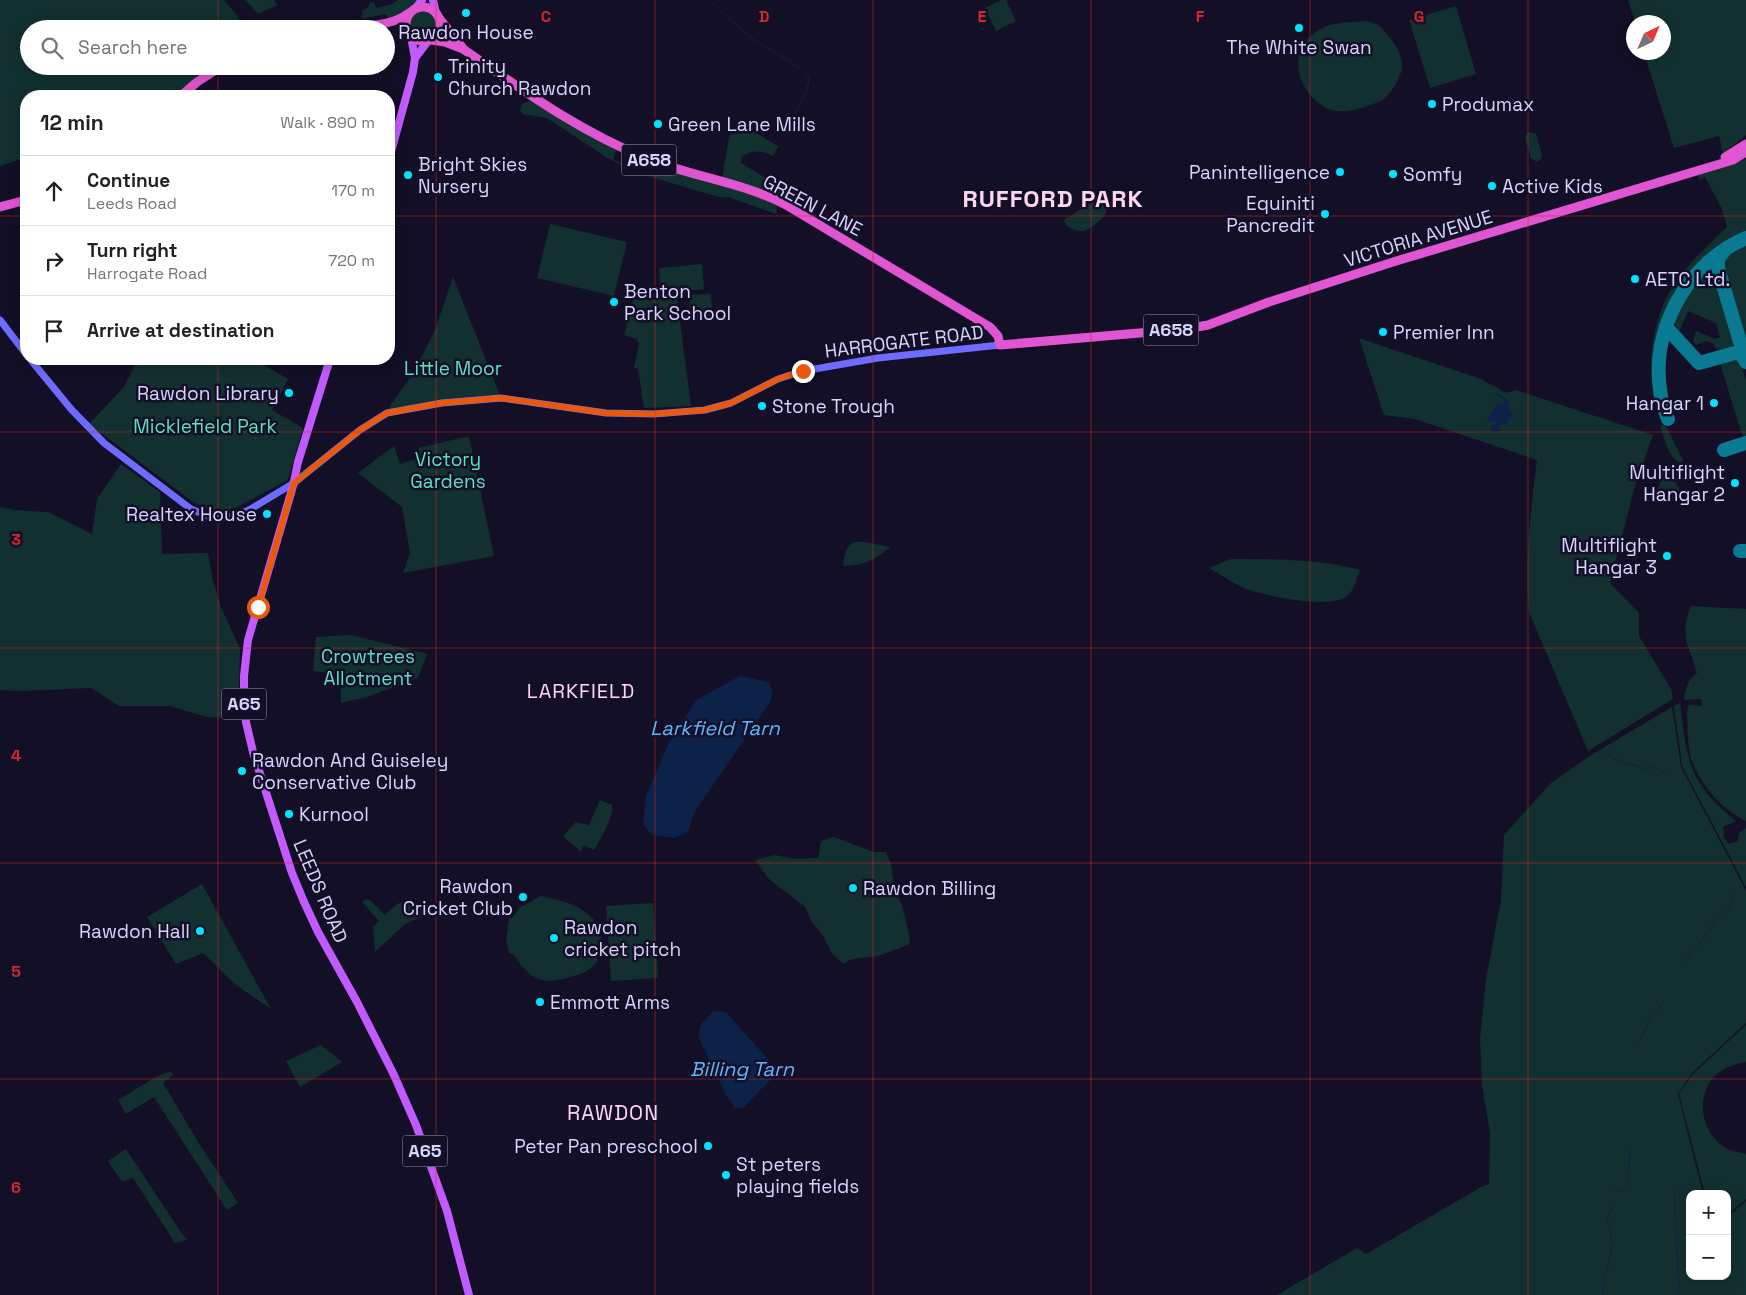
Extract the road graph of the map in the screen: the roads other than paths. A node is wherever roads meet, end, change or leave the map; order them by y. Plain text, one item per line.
1 (422, 0) edge
2 (433, 0) edge
3 (412, 11) junction
4 (438, 15) junction
5 (394, 20) edge
6 (395, 28) edge
7 (409, 35) junction
8 (429, 40) junction
9 (463, 49) junction
10 (415, 58) junction
11 (208, 75) edge
12 (188, 90) edge
13 (395, 138) edge
14 (1746, 144) edge
15 (1746, 152) edge
16 (1712, 166) junction
17 (20, 202) edge
18 (0, 207) edge
19 (1335, 281) joint
20 (0, 320) edge
21 (1000, 345) junction
22 (20, 346) edge
23 (35, 365) edge
24 (328, 365) edge
25 (294, 483) junction
26 (276, 494) junction
27 (288, 504) junction
28 (470, 1295) edge

1 - 3 main road
2 - 4 main road
3 - 4 highway
3 - 5 highway, A658
3 - 7 highway
4 - 8 highway
4 - 9 highway, GREEN LANE / A658
6 - 7 highway, A658
7 - 8 highway, A658
7 - 10 main road
8 - 9 highway, GREEN LANE / A658
8 - 10 main road
9 - 21 highway, GREEN LANE / A658
10 - 13 main road
11 - 12 highway
14 - 16 highway, VICTORIA AVENUE / A658
15 - 16 highway, VICTORIA AVENUE / A658
16 - 19 highway, VICTORIA AVENUE / A658
17 - 18 highway
19 - 21 highway, HARROGATE ROAD / A658
20 - 22 main road
21 - 25 main road, HARROGATE ROAD
23 - 26 main road, HARROGATE ROAD
24 - 25 main road, A65
25 - 26 main road, HARROGATE ROAD
25 - 27 main road, LEEDS ROAD / A65
26 - 27 main road
27 - 28 main road, LEEDS ROAD / A65

